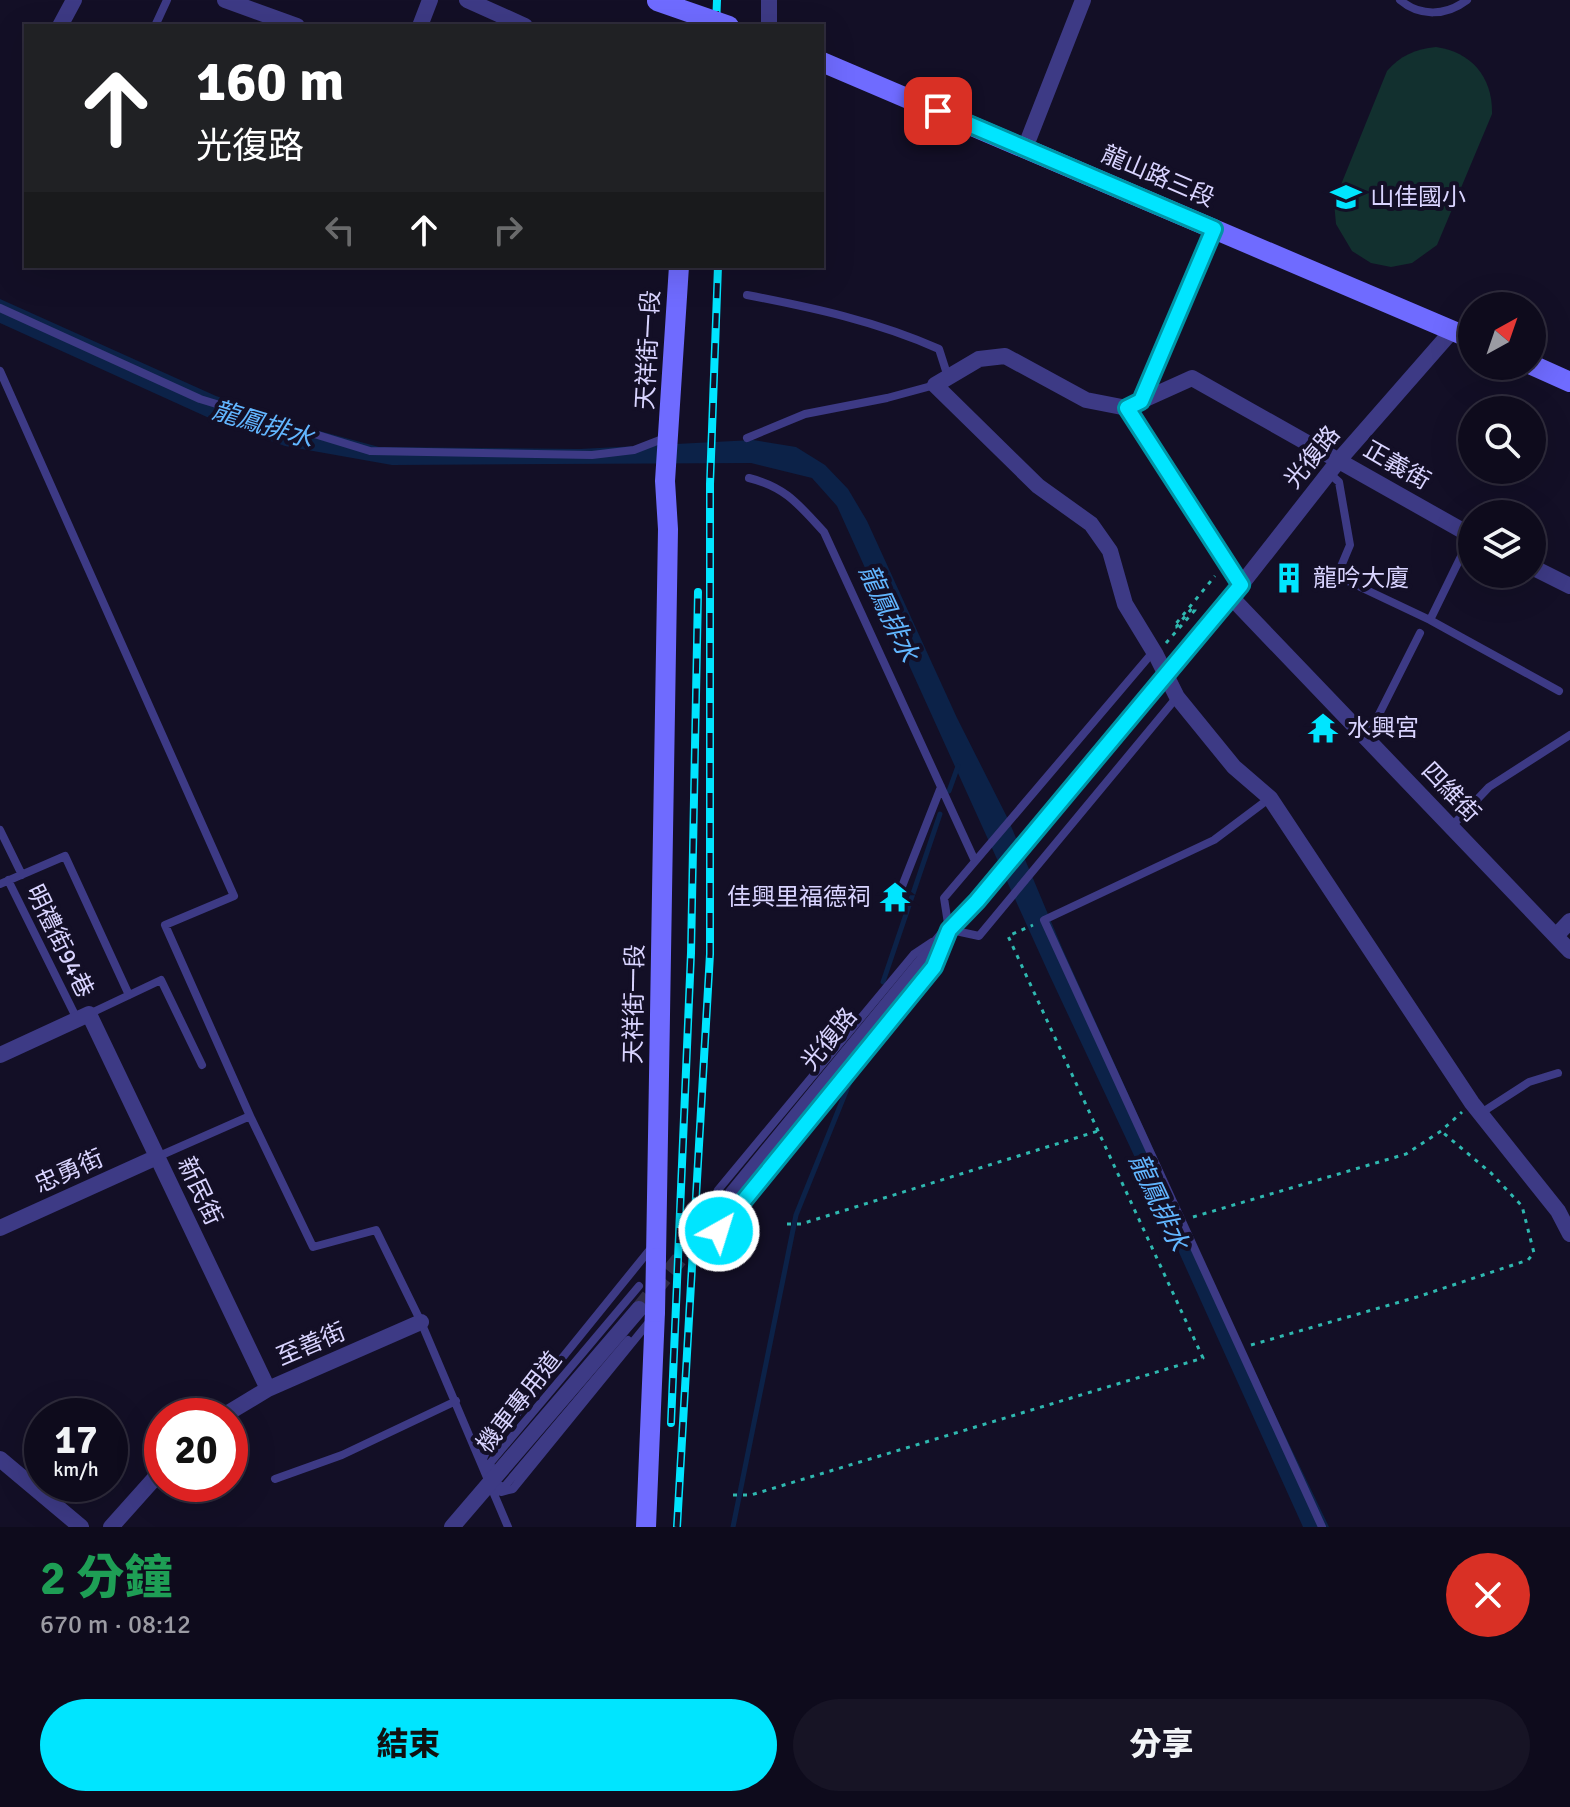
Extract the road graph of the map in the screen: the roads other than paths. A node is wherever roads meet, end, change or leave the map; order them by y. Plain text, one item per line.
1 (74, 0) edge
2 (167, 0) edge
3 (225, 0) edge
4 (430, 0) edge
5 (467, 0) edge
6 (656, 0) edge
7 (679, 0) edge
8 (769, 0) edge
9 (1081, 0) edge
10 (1400, 0) edge
11 (1467, 0) edge
12 (255, 5) edge
13 (61, 24) edge
14 (156, 24) edge
15 (293, 24) edge
16 (421, 24) edge
17 (521, 24) edge
18 (677, 24) edge
19 (723, 24) edge
20 (769, 24) edge
21 (824, 63) edge
22 (1025, 148) junction
23 (1214, 229) junction
24 (679, 268) edge
25 (747, 295) dead end
26 (0, 308) edge
27 (1452, 331) junction
28 (1458, 333) edge
29 (0, 371) edge
30 (1546, 371) edge
31 (941, 381) junction
32 (1570, 382) edge
33 (1134, 404) junction
34 (669, 436) junction
35 (747, 438) dead end
36 (1334, 466) junction
37 (749, 478) dead end
38 (1458, 529) edge
39 (1458, 564) edge
40 (1546, 574) edge
41 (1570, 586) edge
42 (1236, 591) junction
43 (1430, 620) junction
44 (1420, 633) dead end
45 (1154, 654) junction
46 (1559, 691) dead end
47 (1177, 697) junction
48 (1570, 735) edge
49 (1367, 739) junction
50 (941, 787) junction
51 (1270, 798) junction
52 (1451, 827) junction
53 (0, 830) edge
54 (975, 861) junction
55 (22, 875) junction
56 (4, 882) edge
57 (901, 889) dead end
58 (1570, 921) edge
59 (949, 930) junction
60 (1556, 936) junction
61 (1570, 951) edge
62 (129, 995) junction
63 (83, 1016) junction
64 (0, 1055) edge
65 (202, 1065) dead end
66 (1558, 1073) dead end
67 (1476, 1108) junction
68 (250, 1116) junction
69 (157, 1157) junction
70 (718, 1190) dead end
71 (720, 1209) tunnel mouth
72 (0, 1228) edge
73 (719, 1231) dead end
74 (1570, 1234) edge
75 (656, 1250) junction
76 (639, 1286) dead end
77 (647, 1316) junction
78 (421, 1322) junction
79 (268, 1389) junction
80 (248, 1401) edge
81 (456, 1401) junction
82 (0, 1459) edge
83 (275, 1479) dead end
84 (489, 1483) junction
85 (144, 1490) edge
86 (81, 1527) edge
87 (111, 1527) edge
88 (452, 1527) edge
89 (508, 1527) edge
90 (646, 1527) edge
91 (1322, 1527) edge

1 - 13 street
2 - 14 lane
3 - 12 street
4 - 16 street
5 - 17 street
6 - 19 street, bridge
7 - 18 street
8 - 20 street
9 - 22 street
10 - 11 lane
12 - 15 street
21 - 22 street, 龍山路三段
22 - 23 street, 龍山路三段
23 - 27 street, 龍山路三段
23 - 33 street
24 - 34 street, 天祥街一段
25 - 31 lane
26 - 34 lane
27 - 28 street, 龍山路三段
27 - 36 street, 光復路
29 - 68 lane
30 - 32 street
31 - 33 street
31 - 35 lane
31 - 45 street
33 - 36 street, 正義街
33 - 42 street, 四維街
34 - 75 street, 天祥街一段
36 - 38 street, 正義街
36 - 42 street, 光復路
36 - 43 lane
37 - 50 lane
39 - 43 lane
40 - 41 street
42 - 49 street, 四維街
42 - 59 street, 光復路, bridge
43 - 46 lane
44 - 49 lane
45 - 47 street
45 - 54 lane
47 - 51 street
47 - 59 lane
48 - 52 lane
49 - 52 street, 四維街
50 - 54 lane
50 - 57 lane
51 - 67 street
51 - 91 lane
52 - 60 street, 四維街
53 - 55 lane
54 - 59 lane
55 - 56 lane
55 - 62 lane
56 - 63 lane, 明禮街94巷
58 - 60 street
59 - 70 lane
59 - 71 street, 光復路
59 - 73 lane
60 - 61 street, 四維街
62 - 63 lane
62 - 65 lane
63 - 64 street
63 - 69 street, 新民街
66 - 67 lane
67 - 74 street
68 - 69 lane
68 - 78 lane
69 - 72 street, 忠勇街
69 - 79 street, 新民街
75 - 77 street, 天祥街一段, bridge
75 - 84 lane
76 - 84 lane, 機車專用道
77 - 84 street
77 - 90 street, 天祥街一段
78 - 79 street, 至善街
78 - 81 lane
79 - 80 street, 至善街
81 - 83 lane
81 - 84 lane
82 - 86 street
84 - 88 street
84 - 89 lane
85 - 87 street

